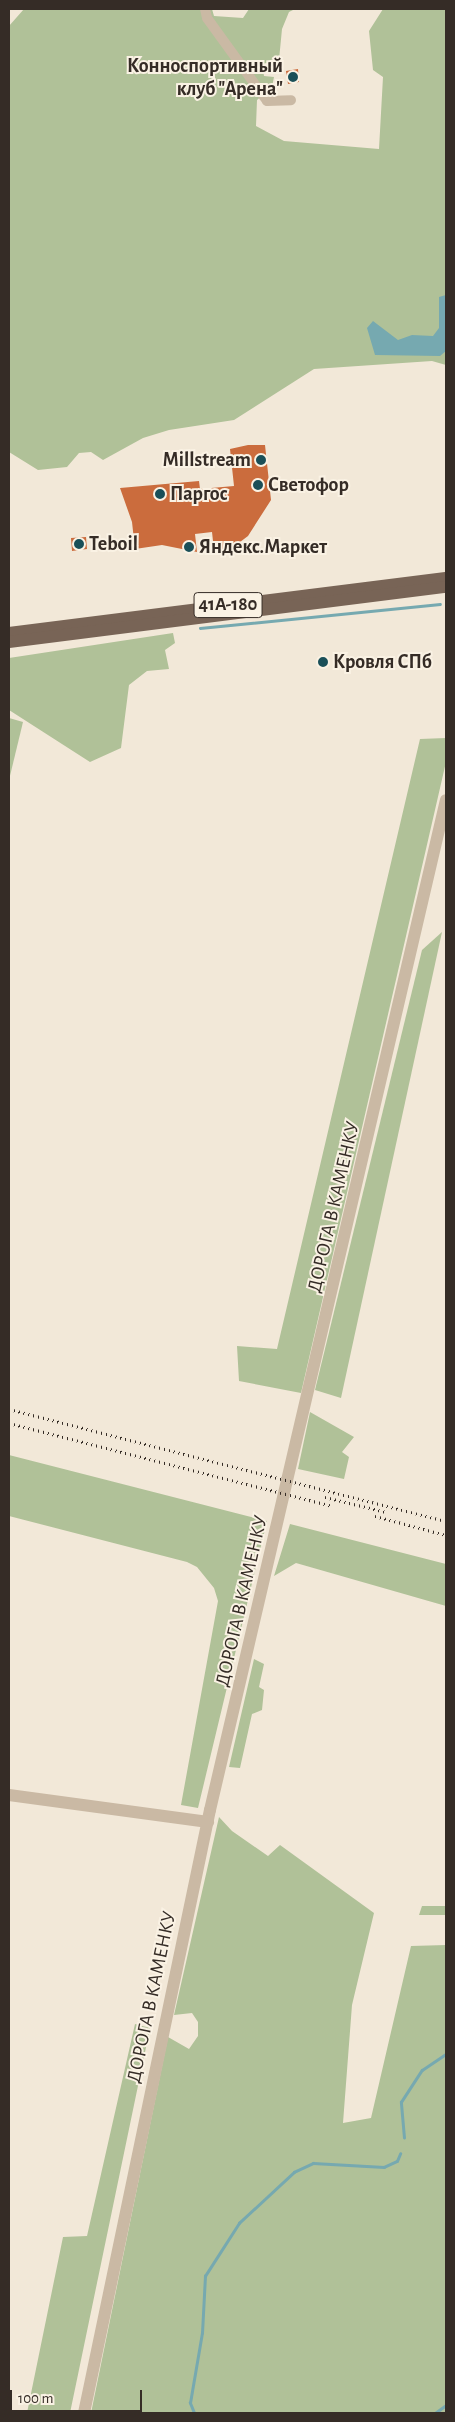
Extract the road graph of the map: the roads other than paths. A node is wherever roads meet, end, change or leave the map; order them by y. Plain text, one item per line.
1 (205, 9) edge
2 (291, 100) dead end
3 (446, 578) edge
4 (446, 587) edge
5 (9, 633) edge
6 (9, 642) edge
7 (446, 800) edge
8 (9, 1795) edge
9 (208, 1822) junction
10 (84, 2413) edge

1 - 2 street
3 - 5 main road, 41А-180
4 - 6 main road, 41А-180
7 - 9 street, ДОРОГА В КАМЕНКУ
8 - 9 street
9 - 10 street, ДОРОГА В КАМЕНКУ

